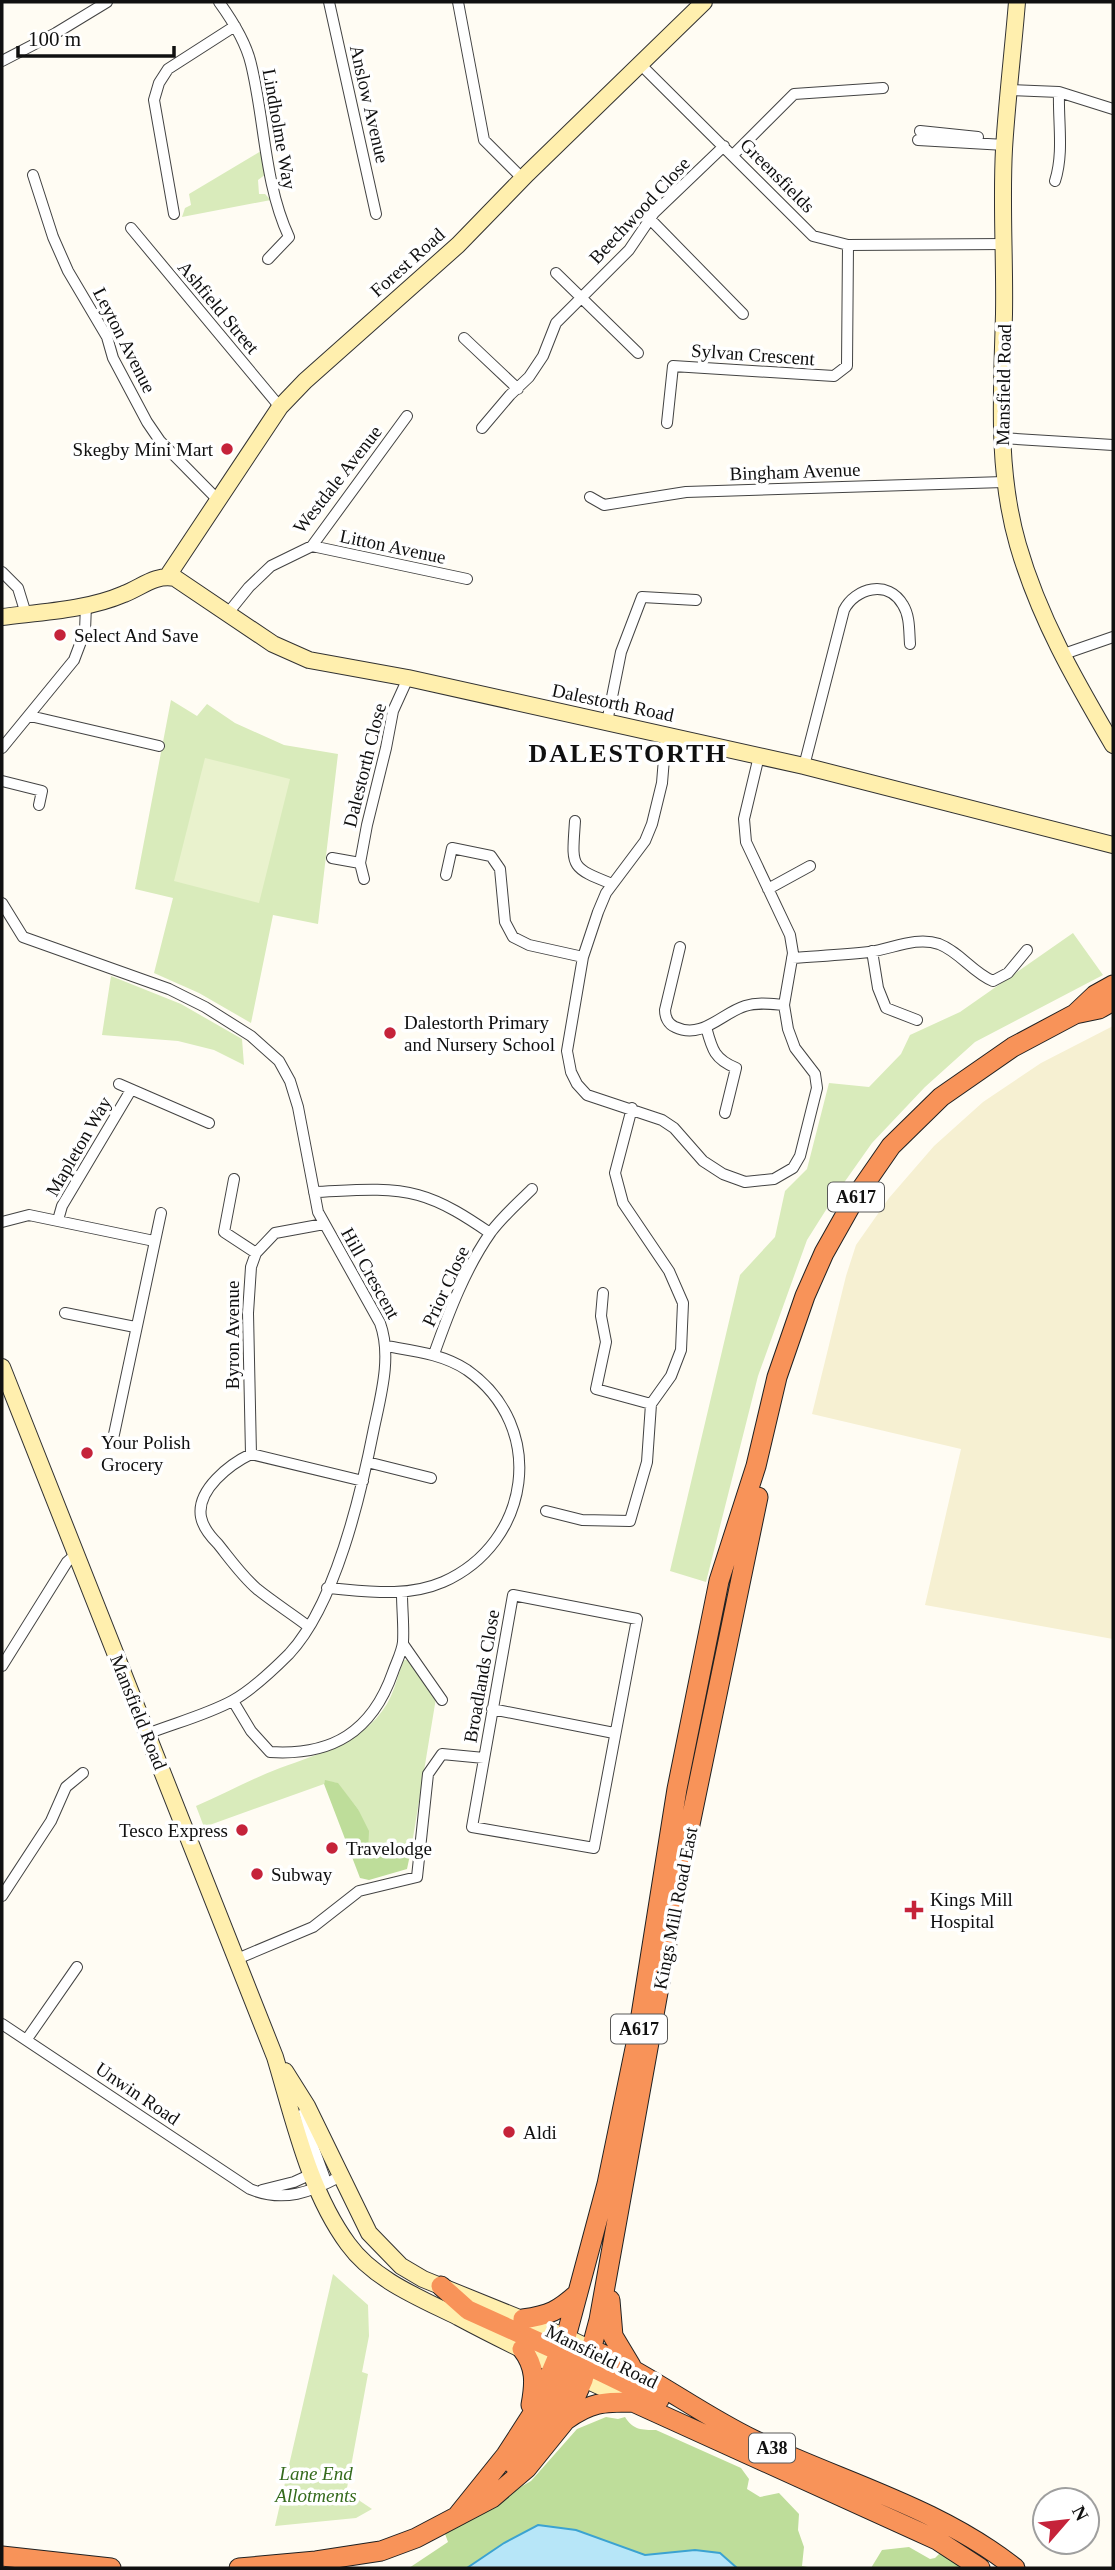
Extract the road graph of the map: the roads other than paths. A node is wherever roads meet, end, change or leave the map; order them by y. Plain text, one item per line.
1 (107, 2) edge
2 (219, 2) edge
3 (329, 2) edge
4 (458, 2) edge
5 (705, 2) edge
6 (1017, 2) edge
7 (235, 26) junction
8 (2, 61) edge
9 (639, 63) junction
10 (883, 88) dead end
11 (1010, 90) junction
12 (1059, 93) junction
13 (1113, 109) edge
14 (919, 135) dead end
15 (1005, 142) junction
16 (724, 146) junction
17 (733, 155) junction
18 (33, 175) dead end
19 (522, 178) junction
20 (1055, 181) dead end
21 (174, 214) dead end
22 (376, 214) dead end
23 (650, 219) junction
24 (131, 228) dead end
25 (1005, 244) junction
26 (848, 245) junction
27 (268, 259) dead end
28 (556, 273) dead end
29 (581, 297) junction
30 (743, 314) dead end
31 (464, 338) dead end
32 (638, 354) dead end
33 (517, 389) junction
34 (280, 407) junction
35 (407, 416) dead end
36 (667, 422) dead end
37 (482, 428) dead end
38 (1001, 438) junction
39 (1113, 445) edge
40 (1004, 482) junction
41 (590, 497) dead end
42 (218, 500) junction
43 (312, 546) junction
44 (2, 572) edge
45 (167, 577) junction
46 (467, 579) dead end
47 (696, 600) dead end
48 (86, 605) junction
49 (228, 613) junction
50 (26, 614) junction
51 (2, 617) edge
52 (1113, 636) edge
53 (910, 644) dead end
54 (1061, 655) junction
55 (408, 678) junction
56 (30, 716) junction
57 (607, 722) junction
58 (666, 734) junction
59 (1113, 745) edge
60 (159, 746) dead end
61 (2, 748) edge
62 (759, 756) junction
63 (804, 766) junction
64 (2, 781) edge
65 (39, 805) dead end
66 (575, 821) dead end
67 (1113, 845) edge
68 (332, 858) dead end
69 (360, 863) junction
70 (810, 866) dead end
71 (446, 875) dead end
72 (364, 879) dead end
73 (612, 884) junction
74 (768, 889) junction
75 (2, 903) edge
76 (680, 947) dead end
77 (1027, 950) dead end
78 (872, 951) junction
79 (583, 957) junction
80 (792, 958) junction
81 (1113, 985) edge
82 (1113, 1001) edge
83 (783, 1004) junction
84 (1075, 1014) junction
85 (917, 1020) dead end
86 (706, 1027) junction
87 (118, 1084) dead end
88 (131, 1090) junction
89 (632, 1108) junction
90 (725, 1112) dead end
91 (209, 1123) dead end
92 (234, 1180) dead end
93 (532, 1189) dead end
94 (314, 1192) junction
95 (161, 1213) dead end
96 (58, 1220) junction
97 (2, 1222) edge
98 (324, 1224) junction
99 (490, 1233) junction
100 (154, 1241) junction
101 (256, 1253) junction
102 (603, 1293) dead end
103 (65, 1313) dead end
104 (135, 1328) junction
105 (386, 1346) junction
106 (434, 1354) junction
107 (2, 1367) edge
108 (651, 1404) junction
109 (113, 1438) dead end
110 (251, 1454) junction
111 (367, 1462) junction
112 (757, 1466) junction
113 (431, 1478) dead end
114 (363, 1481) junction
115 (546, 1511) dead end
116 (75, 1555) junction
117 (327, 1588) junction
118 (402, 1594) junction
119 (309, 1627) junction
120 (402, 1644) junction
121 (2, 1666) edge
122 (442, 1700) dead end
123 (233, 1701) junction
124 (492, 1709) junction
125 (614, 1733) junction
126 (148, 1734) junction
127 (484, 1758) junction
128 (83, 1773) dead end
129 (2, 1896) edge
130 (237, 1959) junction
131 (77, 1967) dead end
132 (2, 2024) edge
133 (27, 2039) junction
134 (275, 2057) junction
135 (326, 2174) junction
136 (256, 2191) junction
137 (624, 2195) junction
138 (607, 2276) junction
139 (441, 2286) junction
140 (578, 2293) junction
141 (523, 2319) junction
142 (522, 2349) junction
143 (574, 2358) junction
144 (632, 2367) junction
145 (633, 2402) junction
146 (529, 2420) junction
147 (565, 2421) junction
148 (707, 2436) junction
149 (483, 2483) junction
150 (457, 2516) junction
151 (2, 2556) edge
152 (111, 2568) edge
153 (239, 2568) edge
154 (981, 2568) edge
155 (1015, 2568) edge

1 - 8 street
2 - 7 street, Lindholme Way
3 - 22 street, Anslow Avenue
4 - 19 street
5 - 9 main road, Forest Road
6 - 11 main road, Mansfield Road
7 - 21 street
7 - 27 street, Lindholme Way
9 - 16 street, Greensfields
9 - 19 main road, Forest Road
10 - 17 street
11 - 12 street
11 - 15 main road, Mansfield Road
12 - 13 street
12 - 20 street
14 - 15 street
15 - 25 main road, Mansfield Road
16 - 17 street, Greensfields
16 - 23 street, Beechwood Close
17 - 26 street, Greensfields
18 - 42 street, Leyton Avenue
19 - 34 main road, Forest Road
23 - 29 street, Beechwood Close
23 - 30 street
24 - 34 street, Ashfield Street
25 - 26 street, Greensfields
25 - 38 main road, Mansfield Road
26 - 36 street, Sylvan Crescent
28 - 29 street
29 - 32 street
29 - 33 street, Beechwood Close
31 - 33 street
33 - 37 street, Beechwood Close
34 - 42 main road, Forest Road
35 - 43 street, Westdale Avenue
38 - 39 street
38 - 40 main road, Mansfield Road
40 - 41 street, Bingham Avenue
40 - 54 main road, Mansfield Road
42 - 45 main road, Forest Road
43 - 46 street, Litton Avenue
43 - 49 street, Westdale Avenue
44 - 50 street
45 - 48 main road
45 - 49 main road, Dalestorth Road
47 - 57 street
48 - 50 main road
48 - 56 street
49 - 55 main road, Dalestorth Road
50 - 51 main road
52 - 54 street
53 - 63 street
54 - 59 main road, Mansfield Road
55 - 57 main road, Dalestorth Road
55 - 69 street, Dalestorth Close
56 - 60 street
56 - 61 street
57 - 58 main road, Dalestorth Road
58 - 62 main road, Dalestorth Road
58 - 73 street
62 - 63 main road, Dalestorth Road
62 - 74 street
63 - 67 main road, Dalestorth Road
64 - 65 street
66 - 73 street
68 - 69 street
69 - 72 street, Dalestorth Close
70 - 74 street
71 - 79 street
73 - 79 street
74 - 80 street
75 - 94 street, Hill Crescent
76 - 86 street
77 - 78 street
78 - 80 street
78 - 85 street
79 - 89 street
80 - 83 street
81 - 84 highway, Kings Mill Road East / A617
82 - 84 highway, Kings Mill Road East / A617
83 - 86 street
83 - 89 street
84 - 112 highway, Kings Mill Road East / A617
86 - 90 street
87 - 88 street, Mapleton Way
88 - 91 street, Mapleton Way
88 - 96 street, Mapleton Way
89 - 108 street
92 - 101 street
93 - 99 street, Prior Close
94 - 98 street, Hill Crescent
94 - 99 street, Prior Close
95 - 100 street
96 - 97 street
96 - 100 street
98 - 101 street
98 - 105 street, Hill Crescent
99 - 106 street, Prior Close
100 - 104 street
101 - 110 street, Byron Avenue
102 - 108 street
103 - 104 street
104 - 109 street
105 - 106 street
105 - 111 street, Hill Crescent
106 - 118 street
107 - 116 main road, Mansfield Road
108 - 115 street
110 - 114 street
110 - 119 street
111 - 113 street
111 - 114 street, Hill Crescent
112 - 137 highway, Kings Mill Road East / A617
112 - 140 highway, Kings Mill Road East / A617
114 - 117 street, Hill Crescent
116 - 121 street
116 - 126 main road, Mansfield Road
117 - 118 street
117 - 119 street, Hill Crescent
118 - 120 street
119 - 123 street, Hill Crescent
120 - 122 street
120 - 123 street
123 - 126 street, Hill Crescent
124 - 125 street
124 - 125 street, Broadlands Close
124 - 127 street, Broadlands Close
125 - 127 street, Broadlands Close
126 - 130 main road, Mansfield Road
127 - 130 street
128 - 129 street
130 - 134 main road, Mansfield Road
131 - 133 street
132 - 133 street, Unwin Road
133 - 136 street, Unwin Road
134 - 135 main road, Mansfield Road
134 - 135 main road, Mansfield Road
135 - 136 street
135 - 136 street, Unwin Road
135 - 139 main road, Mansfield Road
135 - 142 main road, Mansfield Road
137 - 138 highway, Kings Mill Road East / A617
137 - 143 highway
138 - 143 highway, Kings Mill Road East / A617
138 - 144 highway
139 - 141 main road, Mansfield Road
139 - 143 highway
140 - 141 highway
140 - 143 highway, Kings Mill Road East / A617
141 - 143 main road, Mansfield Road
142 - 143 main road, Mansfield Road
142 - 146 highway
143 - 144 highway, Mansfield Road / A38
143 - 145 main road, Mansfield Road
143 - 146 highway, A617
143 - 147 highway, A617
143 - 148 highway
143 - 149 highway
144 - 155 highway, Mansfield Road / A38
145 - 147 highway
145 - 148 highway, Mansfield Road / A38
146 - 149 highway, A617
147 - 150 highway
148 - 154 highway, Mansfield Road / A38
149 - 150 highway
150 - 153 highway
151 - 152 highway

